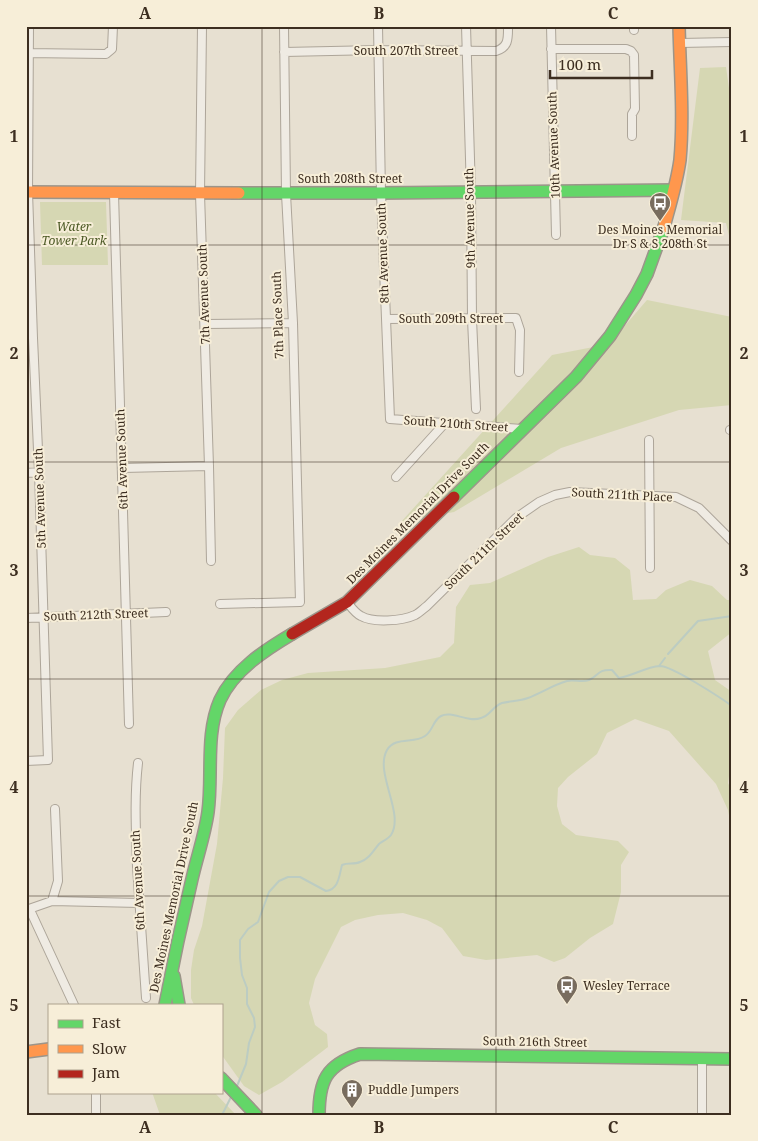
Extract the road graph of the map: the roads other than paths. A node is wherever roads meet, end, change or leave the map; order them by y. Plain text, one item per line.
1 (29, 26) edge
2 (114, 26) edge
3 (202, 26) edge
4 (284, 26) edge
5 (378, 26) edge
6 (466, 26) edge
7 (508, 26) edge
8 (551, 26) edge
9 (679, 26) edge
10 (732, 42) edge
11 (680, 43) junction
12 (551, 49) junction
13 (378, 50) junction
14 (284, 52) junction
15 (466, 52) junction
16 (28, 53) edge
17 (632, 136) dead end
18 (674, 190) junction
19 (556, 191) junction
20 (27, 192) edge
21 (470, 192) junction
22 (114, 193) junction
23 (381, 193) junction
24 (200, 194) junction
25 (286, 194) junction
26 (556, 234) dead end
27 (386, 319) junction
28 (472, 319) junction
29 (293, 323) junction
30 (205, 324) junction
31 (519, 372) dead end
32 (476, 409) dead end
33 (390, 419) joint
34 (445, 424) junction
35 (522, 429) junction
36 (649, 440) dead end
37 (209, 466) junction
38 (123, 468) junction
39 (39, 472) junction
40 (26, 473) edge
41 (396, 477) dead end
42 (648, 494) junction
43 (555, 495) joint
44 (732, 542) edge
45 (211, 562) dead end
46 (650, 568) dead end
47 (347, 602) junction
48 (220, 604) dead end
49 (166, 612) dead end
50 (127, 613) junction
51 (42, 617) junction
52 (26, 618) edge
53 (129, 724) dead end
54 (26, 761) edge
55 (138, 763) dead end
56 (55, 809) dead end
57 (52, 901) junction
58 (139, 903) junction
59 (28, 910) edge
60 (175, 952) junction
61 (146, 998) dead end
62 (74, 1004) edge
63 (165, 1004) edge
64 (179, 1004) edge
65 (48, 1049) edge
66 (26, 1052) edge
67 (702, 1059) junction
68 (732, 1059) edge
69 (222, 1079) edge
70 (96, 1094) edge
71 (96, 1115) edge
72 (256, 1115) edge
73 (319, 1115) edge
74 (702, 1115) edge

1 - 16 street, 5th Avenue South
2 - 16 street
3 - 24 street, 7th Avenue South
4 - 14 street, 7th Place South
5 - 13 street, 8th Avenue South
6 - 15 street, 9th Avenue South
7 - 15 street, South 207th Street
8 - 12 street, 10th Avenue South
9 - 11 main road, Des Moines Memorial Drive South
10 - 11 street
11 - 18 main road, Des Moines Memorial Drive South
12 - 17 street
12 - 19 street, 10th Avenue South
13 - 14 street, South 207th Street
13 - 15 street, South 207th Street
13 - 23 street, 8th Avenue South
14 - 25 street, 7th Place South
15 - 21 street, 9th Avenue South
16 - 20 street, 5th Avenue South
18 - 19 main road, South 208th Street
18 - 35 main road, Des Moines Memorial Drive South
19 - 21 main road, South 208th Street
19 - 26 street, 10th Avenue South
20 - 22 main road, South 208th Street
20 - 39 street, 5th Avenue South
21 - 23 main road, South 208th Street
21 - 28 street, 9th Avenue South
22 - 24 main road, South 208th Street
22 - 38 street, 6th Avenue South
23 - 25 main road, South 208th Street
23 - 27 street, 8th Avenue South
24 - 25 main road, South 208th Street
24 - 30 street, 7th Avenue South
25 - 29 street, 7th Place South
27 - 28 street, South 209th Street
27 - 33 street, 8th Avenue South
28 - 31 street, South 209th Street
28 - 32 street, 9th Avenue South
29 - 30 street
29 - 48 street, 7th Place South
30 - 37 street, 7th Avenue South
33 - 34 street, South 210th Street
34 - 35 street, South 210th Street
34 - 41 street
35 - 47 main road, Des Moines Memorial Drive South
36 - 42 street
37 - 38 street
37 - 45 street, 7th Avenue South
38 - 50 street, 6th Avenue South
39 - 40 street
39 - 51 street, 5th Avenue South
42 - 43 street, South 211th Place
42 - 44 street, South 211th Place
42 - 46 street
43 - 47 street, South 211th Street
47 - 60 main road, Des Moines Memorial Drive South
49 - 50 street, South 212th Street
50 - 51 street, South 212th Street
50 - 53 street, 6th Avenue South
51 - 52 street, South 212th Street
51 - 54 street, 5th Avenue South
55 - 58 street, 6th Avenue South
56 - 57 street
57 - 58 street
57 - 59 street
58 - 61 street, 6th Avenue South
59 - 62 street
60 - 63 main road, Des Moines Memorial Drive South
60 - 64 main road
65 - 66 main road
67 - 68 main road, South 216th Street
67 - 73 main road, South 216th Street
67 - 74 street
69 - 72 main road
70 - 71 street

